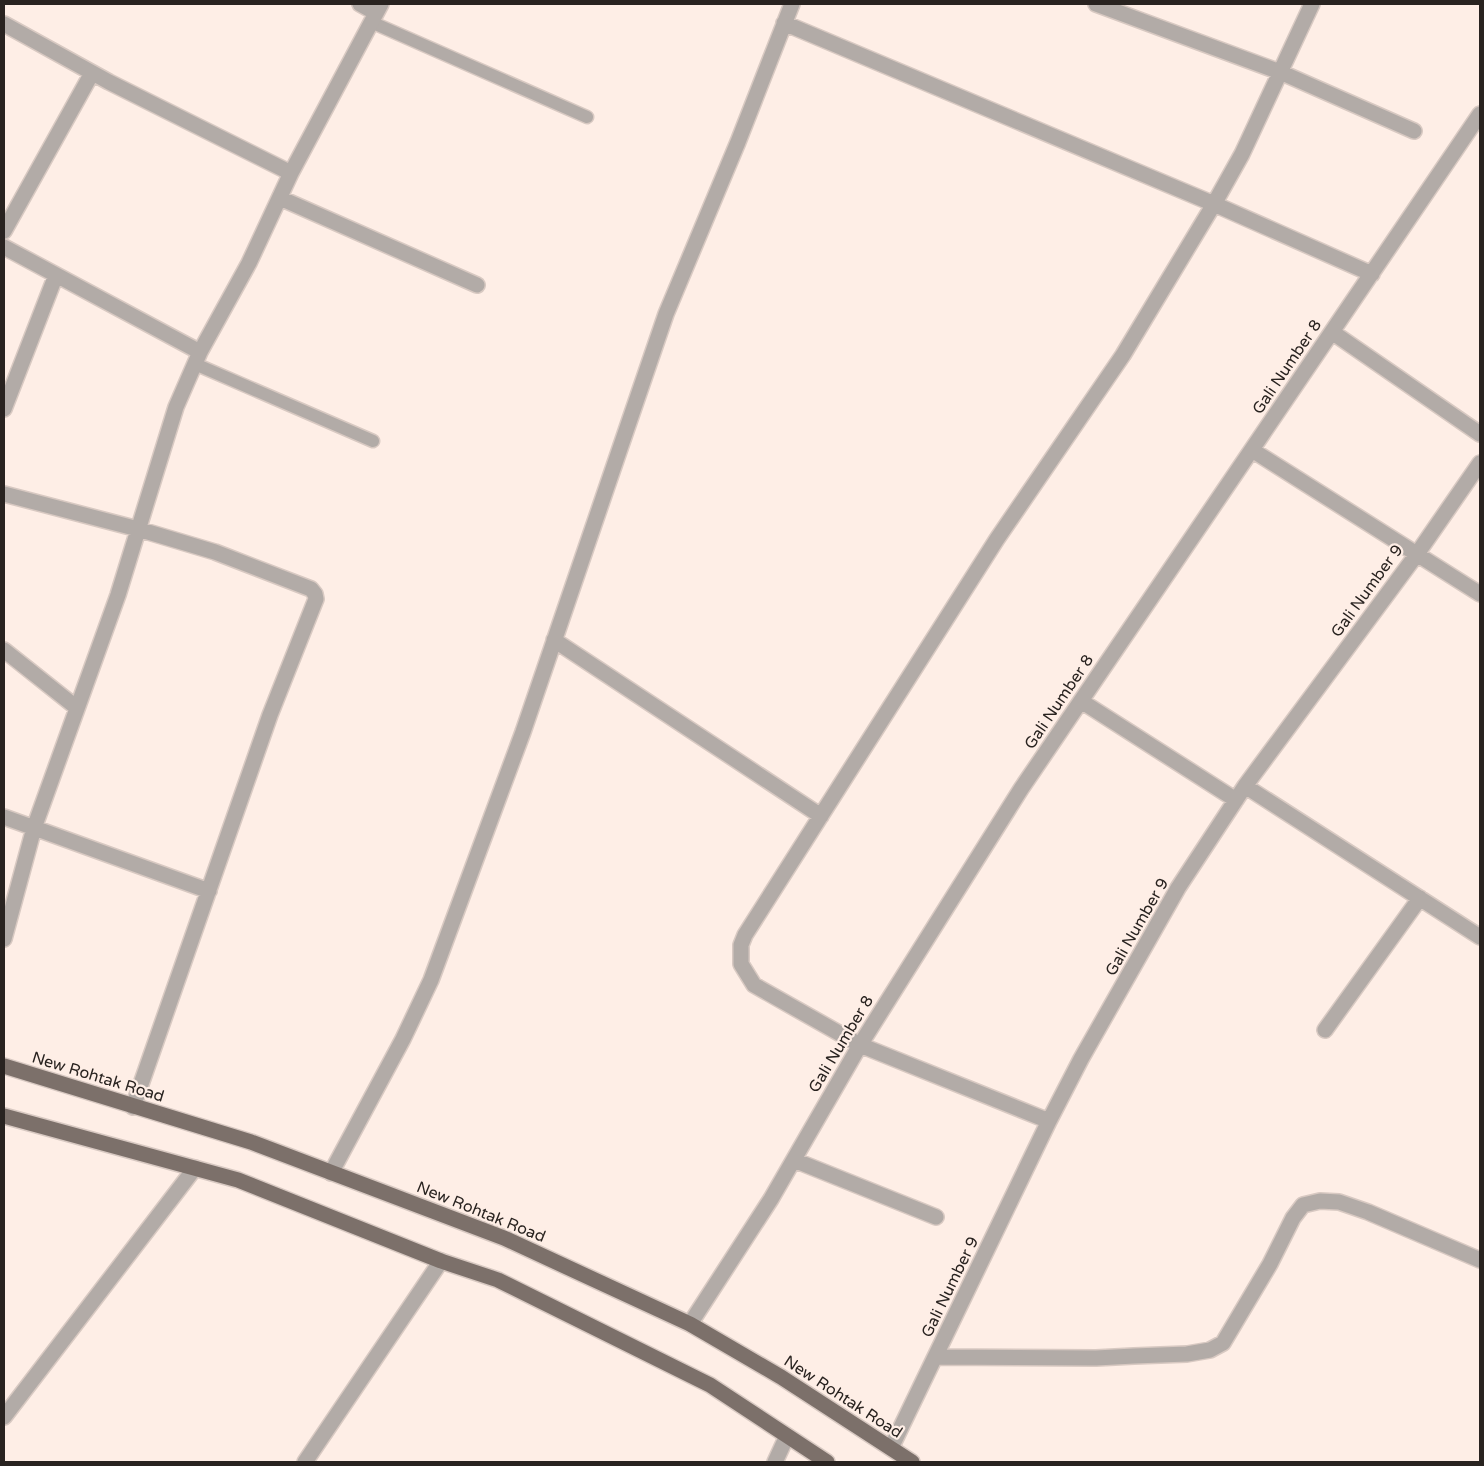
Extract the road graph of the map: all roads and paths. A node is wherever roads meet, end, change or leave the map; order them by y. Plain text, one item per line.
1 (360, 4) edge
2 (792, 4) edge
3 (1096, 4) edge
4 (1312, 4) edge
5 (376, 13) edge
6 (784, 23) junction
7 (4, 24) edge
8 (1280, 72) junction
9 (92, 73) junction
10 (1480, 114) edge
11 (587, 117) dead end
12 (1414, 131) dead end
13 (291, 173) junction
14 (280, 198) junction
15 (1214, 204) junction
16 (4, 231) edge
17 (4, 247) edge
18 (56, 274) junction
19 (1372, 274) junction
20 (477, 285) dead end
21 (1332, 332) junction
22 (197, 358) junction
23 (4, 409) edge
24 (1480, 434) edge
25 (373, 441) dead end
26 (1252, 450) junction
27 (1480, 463) edge
28 (4, 494) edge
29 (138, 529) junction
30 (1417, 554) junction
31 (1480, 594) edge
32 (554, 640) junction
33 (4, 650) edge
34 (1080, 701) junction
35 (77, 708) junction
36 (1245, 786) junction
37 (1236, 800) junction
38 (820, 816) junction
39 (4, 817) edge
40 (34, 828) junction
41 (209, 891) junction
42 (1420, 898) junction
43 (1480, 937) edge
44 (4, 939) edge
45 (1325, 1030) dead end
46 (860, 1045) junction
47 (4, 1066) edge
48 (133, 1107) junction
49 (4, 1116) edge
50 (1049, 1121) junction
51 (794, 1160) junction
52 (195, 1168) junction
53 (331, 1173) junction
54 (936, 1217) dead end
55 (1480, 1260) edge
56 (441, 1261) junction
57 (690, 1324) junction
58 (935, 1357) junction
59 (4, 1417) edge
60 (787, 1436) junction
61 (891, 1448) junction
62 (306, 1462) edge
63 (775, 1462) edge
64 (827, 1462) edge
65 (912, 1462) edge

1 - 5 street
2 - 6 street
3 - 8 street
4 - 8 street
5 - 11 lane
5 - 13 street
6 - 15 street
6 - 32 street
7 - 9 street
8 - 12 street
8 - 15 street
9 - 13 street
9 - 16 street
10 - 19 street, Gali Number 8
13 - 14 street
14 - 20 street
14 - 22 street
15 - 19 street
15 - 38 street
17 - 18 street
18 - 22 street
18 - 23 street
19 - 21 street, Gali Number 8
21 - 24 street
21 - 26 street, Gali Number 8
22 - 25 lane
22 - 29 street
26 - 30 street
26 - 34 street, Gali Number 8
27 - 30 street, Gali Number 9
28 - 29 street
29 - 35 street
29 - 41 street
30 - 31 street
30 - 36 street, Gali Number 9
32 - 38 street
32 - 53 street
33 - 35 street
34 - 37 street
34 - 46 street, Gali Number 8
35 - 40 street
36 - 37 street, Gali Number 9
36 - 42 street
37 - 50 street, Gali Number 9
38 - 46 street
39 - 40 street
40 - 41 street
40 - 44 street
41 - 48 street
42 - 43 street
42 - 45 street
46 - 50 street
46 - 51 street, Gali Number 8
47 - 48 main road, New Rohtak Road
48 - 53 main road, New Rohtak Road
49 - 52 main road
50 - 58 street, Gali Number 9
51 - 54 street
51 - 57 street, Gali Number 8
52 - 56 main road
52 - 59 street
53 - 57 main road, New Rohtak Road
55 - 58 street
56 - 60 main road
56 - 62 street
57 - 61 main road, New Rohtak Road
58 - 61 street, Gali Number 9
60 - 63 street
60 - 64 main road
61 - 65 main road, New Rohtak Road

